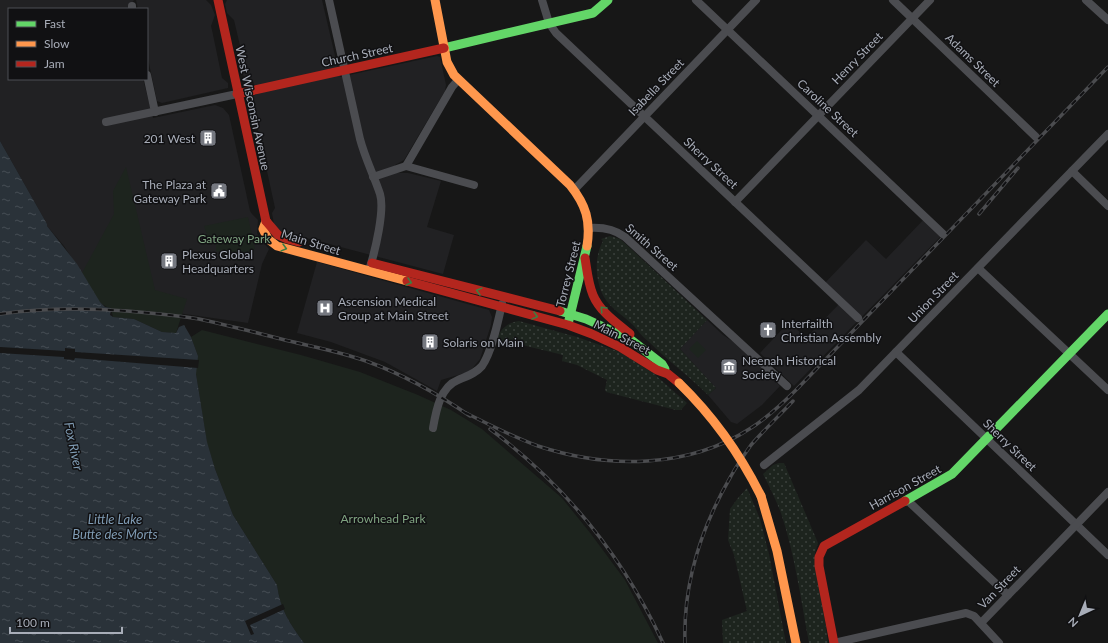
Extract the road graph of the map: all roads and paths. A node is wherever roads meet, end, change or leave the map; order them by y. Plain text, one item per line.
1 (218, 0) edge
2 (329, 0) edge
3 (435, 0) edge
4 (542, 0) edge
5 (608, 0) edge
6 (696, 0) edge
7 (756, 0) edge
8 (893, 0) edge
9 (930, 0) edge
10 (1086, 0) edge
11 (912, 18) junction
12 (1108, 20) edge
13 (549, 23) junction
14 (728, 30) junction
15 (445, 48) junction
16 (345, 70) junction
17 (148, 80) edge
18 (458, 80) junction
19 (237, 94) junction
20 (155, 112) junction
21 (644, 116) junction
22 (819, 116) junction
23 (106, 122) dead end
24 (1108, 134) edge
25 (1036, 137) dead end
26 (406, 166) junction
27 (1072, 171) junction
28 (373, 177) junction
29 (474, 185) dead end
30 (574, 190) junction
31 (735, 202) junction
32 (1108, 206) edge
33 (266, 221) joint
34 (590, 228) junction
35 (943, 234) dead end
36 (585, 258) junction
37 (370, 267) junction
38 (978, 268) junction
39 (503, 297) junction
40 (501, 307) junction
41 (571, 314) junction
42 (1108, 314) edge
43 (858, 318) dead end
44 (568, 325) junction
45 (640, 346) junction
46 (896, 352) junction
47 (1070, 353) junction
48 (668, 374) junction
49 (788, 386) dead end
50 (1108, 390) edge
51 (433, 428) dead end
52 (986, 439) junction
53 (764, 465) dead end
54 (1108, 492) edge
55 (907, 500) junction
56 (1076, 524) junction
57 (1108, 555) edge
58 (1008, 595) junction
59 (981, 623) junction
60 (796, 643) edge
61 (834, 643) edge
62 (999, 643) edge

1 - 19 main road, West Wisconsin Avenue
2 - 16 street
3 - 15 main road
4 - 13 street
5 - 13 main road, Church Street
6 - 14 street, Caroline Street
7 - 14 street, Isabella Street
8 - 11 street, Adams Street
9 - 11 street, Henry Street
10 - 12 street
11 - 22 street, Henry Street
11 - 25 street, Adams Street
13 - 15 main road, Church Street
13 - 21 street, Sherry Street
14 - 21 street, Isabella Street
14 - 22 street, Caroline Street
15 - 16 main road, Church Street
15 - 18 main road
16 - 19 main road, Church Street
16 - 28 street
17 - 20 street
18 - 26 street
18 - 30 main road
19 - 20 street, Church Street
19 - 33 main road, West Wisconsin Avenue
20 - 23 street, Church Street
21 - 30 street, Isabella Street
21 - 31 street, Sherry Street
22 - 31 street, Henry Street
22 - 35 street, Caroline Street
24 - 27 street, Union Street
26 - 28 street
26 - 29 street
27 - 32 street
27 - 38 street, Union Street
28 - 37 street
30 - 34 main road
31 - 43 street, Sherry Street
33 - 37 main road, Main Street
34 - 36 main road, Torrey Street
34 - 49 street, Smith Street
36 - 41 main road, Torrey Street
45 -> 36 main road
39 -> 37 main road, Main Street
37 -> 40 main road, Main Street
38 - 46 street, Union Street
38 - 47 street
39 - 40 street
39 - 41 main road, Main Street
40 -> 44 main road, Main Street
40 - 51 street
41 - 44 main road, Torrey Street
41 - 45 main road, Main Street
42 - 47 main road, Harrison Street
44 - 48 main road, Main Street
45 - 48 main road, Main Street
46 - 52 street, Sherry Street
46 - 53 street, Union Street
47 - 50 street
47 - 52 main road, Harrison Street
48 - 60 main road, Main Street, bridge
52 - 55 main road, Harrison Street
52 - 56 street, Sherry Street
54 - 56 street, Van Street
55 - 58 street
55 - 61 main road, Harrison Street
56 - 57 street, Sherry Street
56 - 58 street, Van Street
58 - 59 street, Van Street
59 - 61 street, Van Street
59 - 62 street

